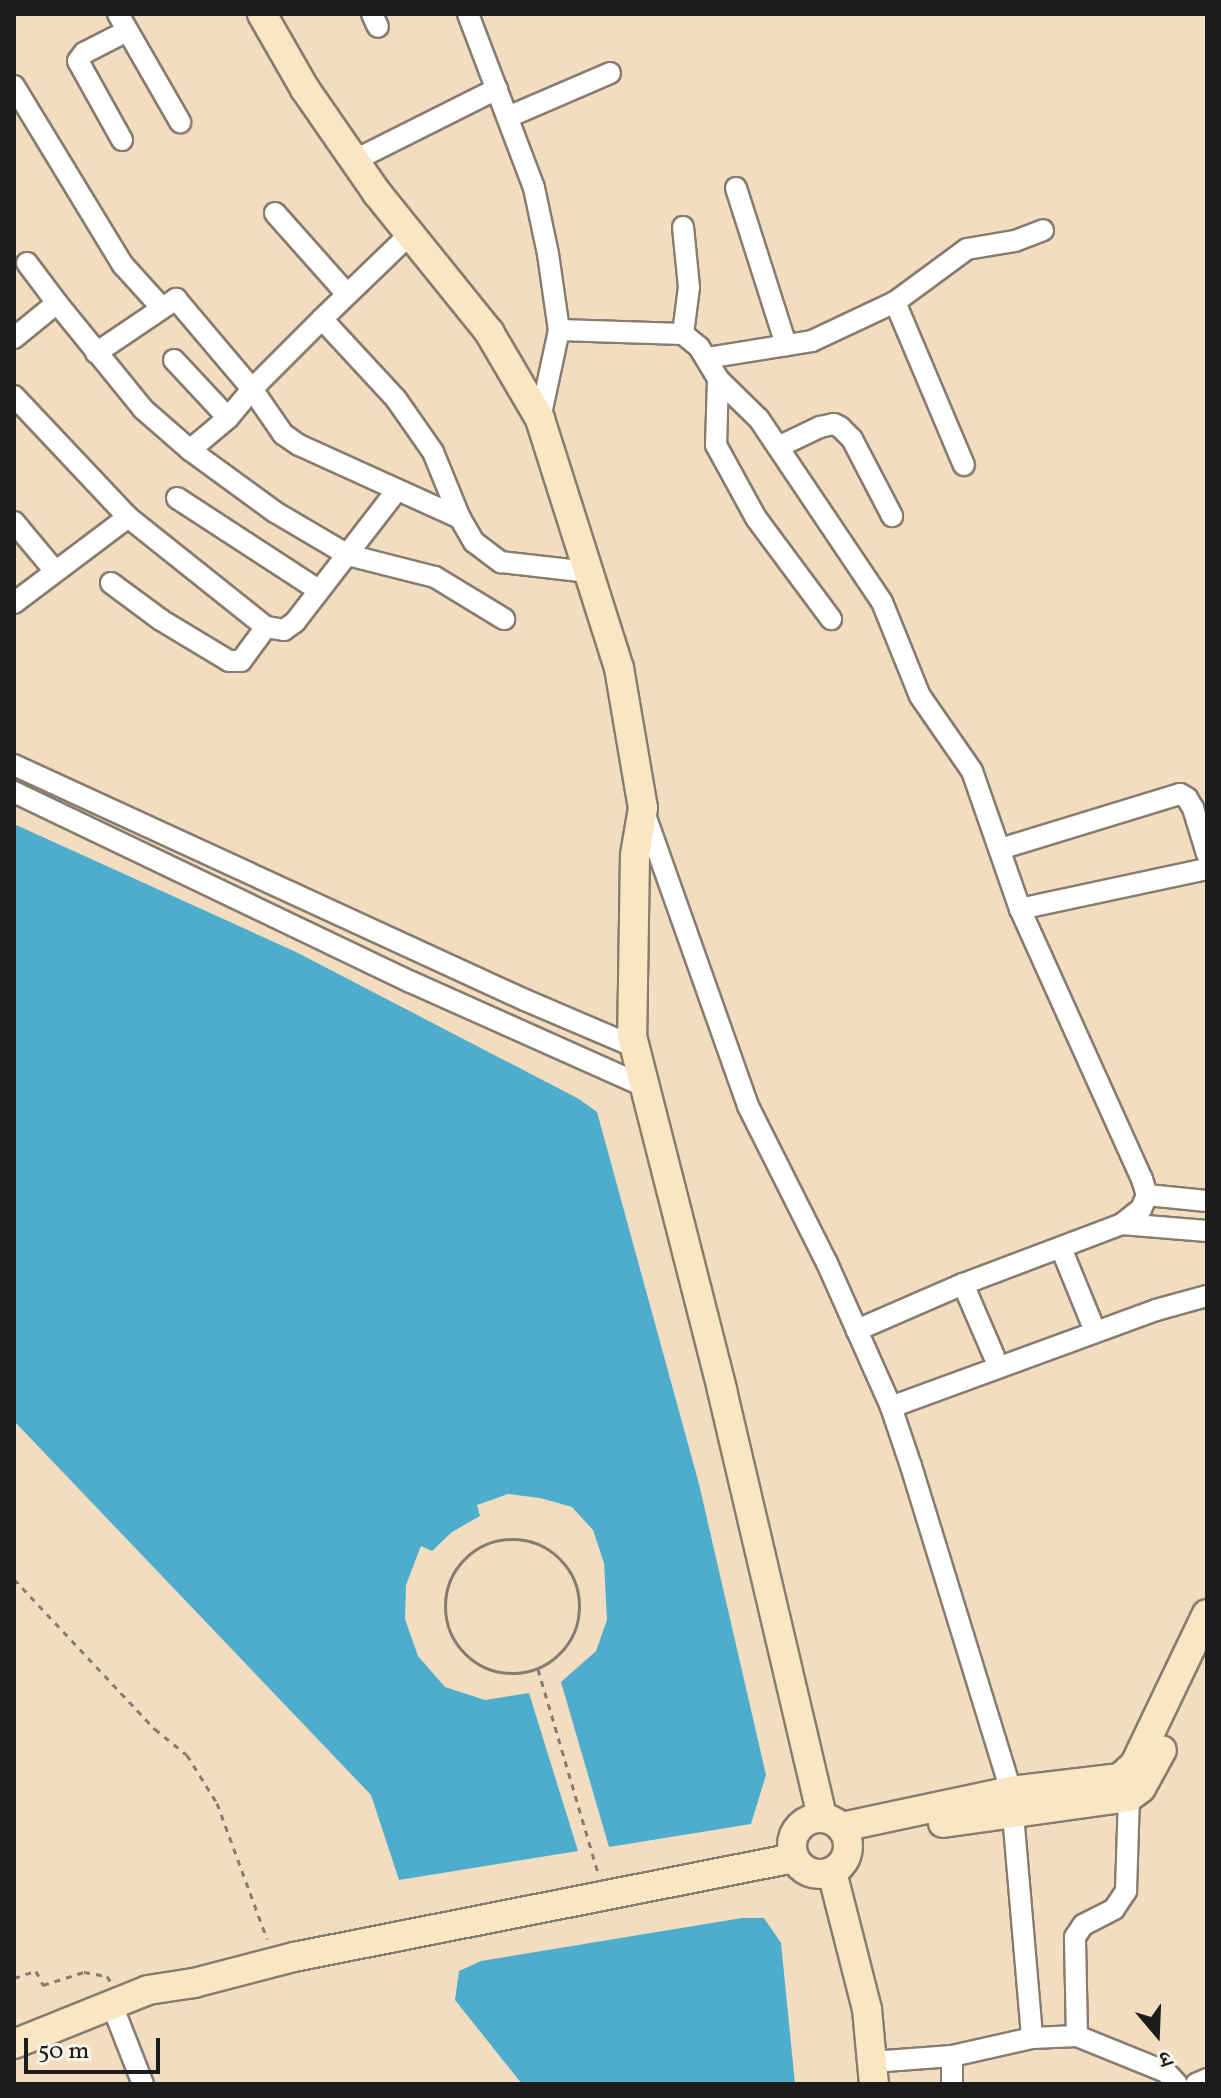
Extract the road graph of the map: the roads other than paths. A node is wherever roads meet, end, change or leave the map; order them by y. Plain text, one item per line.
1 (262, 14) edge
2 (468, 14) edge
3 (122, 23) edge
4 (610, 73) dead end
5 (14, 86) edge
6 (497, 89) junction
7 (508, 117) junction
8 (180, 122) dead end
9 (122, 140) dead end
10 (355, 160) junction
11 (736, 188) dead end
12 (275, 213) dead end
13 (683, 227) dead end
14 (1043, 230) dead end
15 (410, 234) junction
16 (27, 263) dead end
17 (347, 294) junction
18 (895, 302) junction
19 (57, 303) junction
20 (161, 307) junction
21 (322, 319) junction
22 (559, 330) junction
23 (683, 334) junction
24 (14, 338) edge
25 (786, 345) junction
26 (96, 353) junction
27 (707, 358) junction
28 (174, 360) dead end
29 (718, 379) junction
30 (252, 389) junction
31 (14, 396) edge
32 (228, 418) junction
33 (540, 419) junction
34 (778, 447) junction
35 (190, 450) junction
36 (964, 465) dead end
37 (397, 490) junction
38 (177, 498) dead end
39 (892, 516) dead end
40 (128, 517) junction
41 (460, 518) junction
42 (14, 522) edge
43 (348, 555) junction
44 (55, 571) junction
45 (589, 572) junction
46 (111, 583) dead end
47 (318, 590) junction
48 (17, 595) edge
49 (504, 619) dead end
50 (831, 619) dead end
51 (266, 627) junction
52 (14, 765) edge
53 (14, 792) edge
54 (83, 796) junction
55 (643, 808) junction
56 (70, 819) junction
57 (1000, 849) junction
58 (1207, 854) edge
59 (1207, 869) edge
60 (1020, 909) junction
61 (635, 1047) junction
62 (643, 1086) junction
63 (1147, 1195) junction
64 (1207, 1201) edge
65 (1122, 1224) junction
66 (1207, 1231) edge
67 (1061, 1248) junction
68 (963, 1284) junction
69 (1207, 1296) edge
70 (1091, 1321) dead end
71 (857, 1330) junction
72 (994, 1356) dead end
73 (891, 1407) junction
74 (1207, 1614) edge
75 (1207, 1655) edge
76 (1129, 1797) junction
77 (1012, 1802) junction
78 (837, 1828) junction
79 (794, 1858) junction
80 (832, 1872) junction
81 (117, 2003) junction
82 (1077, 2036) junction
83 (1032, 2038) junction
84 (14, 2044) edge
85 (952, 2056) junction
86 (873, 2073) edge
87 (1207, 2079) edge
88 (143, 2084) edge
89 (952, 2084) edge
90 (1177, 2084) edge
91 (1196, 2084) edge

1 - 10 street
2 - 6 street
3 - 8 street
3 - 9 street
4 - 7 street
5 - 20 street
6 - 7 street
6 - 10 street
7 - 22 street
10 - 15 street
11 - 25 street
12 - 17 street
13 - 23 street
14 - 18 street
15 - 17 street
15 - 33 street
16 - 19 street
17 - 21 street
18 - 25 street
18 - 36 street
19 - 24 street
19 - 26 street
20 - 26 street
20 - 30 street
21 - 30 street
21 - 41 street
22 - 23 street
22 - 33 street
23 - 27 street
25 - 27 street
26 - 35 street
27 - 29 street
28 - 32 street
29 - 34 street
29 - 50 street
30 - 32 street
30 - 37 street
31 - 40 street
32 - 35 street
33 - 45 street
34 - 39 street
34 - 57 street
35 - 43 street
37 - 41 street
37 - 43 street
38 - 47 street
40 - 44 street
40 - 51 street
41 - 45 street
42 - 44 street
43 - 47 street
43 - 49 street
44 - 48 street
45 - 55 street
46 - 51 street
47 - 51 street
52 - 54 street
53 - 56 street
54 - 56 street
54 - 61 street
55 - 61 street
55 - 71 street
56 - 62 street
57 - 58 street
57 - 60 street
59 - 60 street
60 - 63 street
61 - 62 street
62 - 78 street
63 - 64 street
63 - 65 street
65 - 66 street
65 - 67 street
67 - 68 street
67 - 70 street
68 - 71 street
68 - 72 street
69 - 73 street
71 - 73 street
73 - 77 street
74 - 77 street
75 - 76 street
76 - 77 street
76 - 82 street
77 - 78 street
77 - 83 street
78 - 79 street
78 - 80 street
79 - 80 street
79 - 81 street
80 - 86 street
81 - 84 street
81 - 88 street
82 - 83 street
82 - 90 street
83 - 85 street
85 - 86 street
85 - 89 street
87 - 91 street

